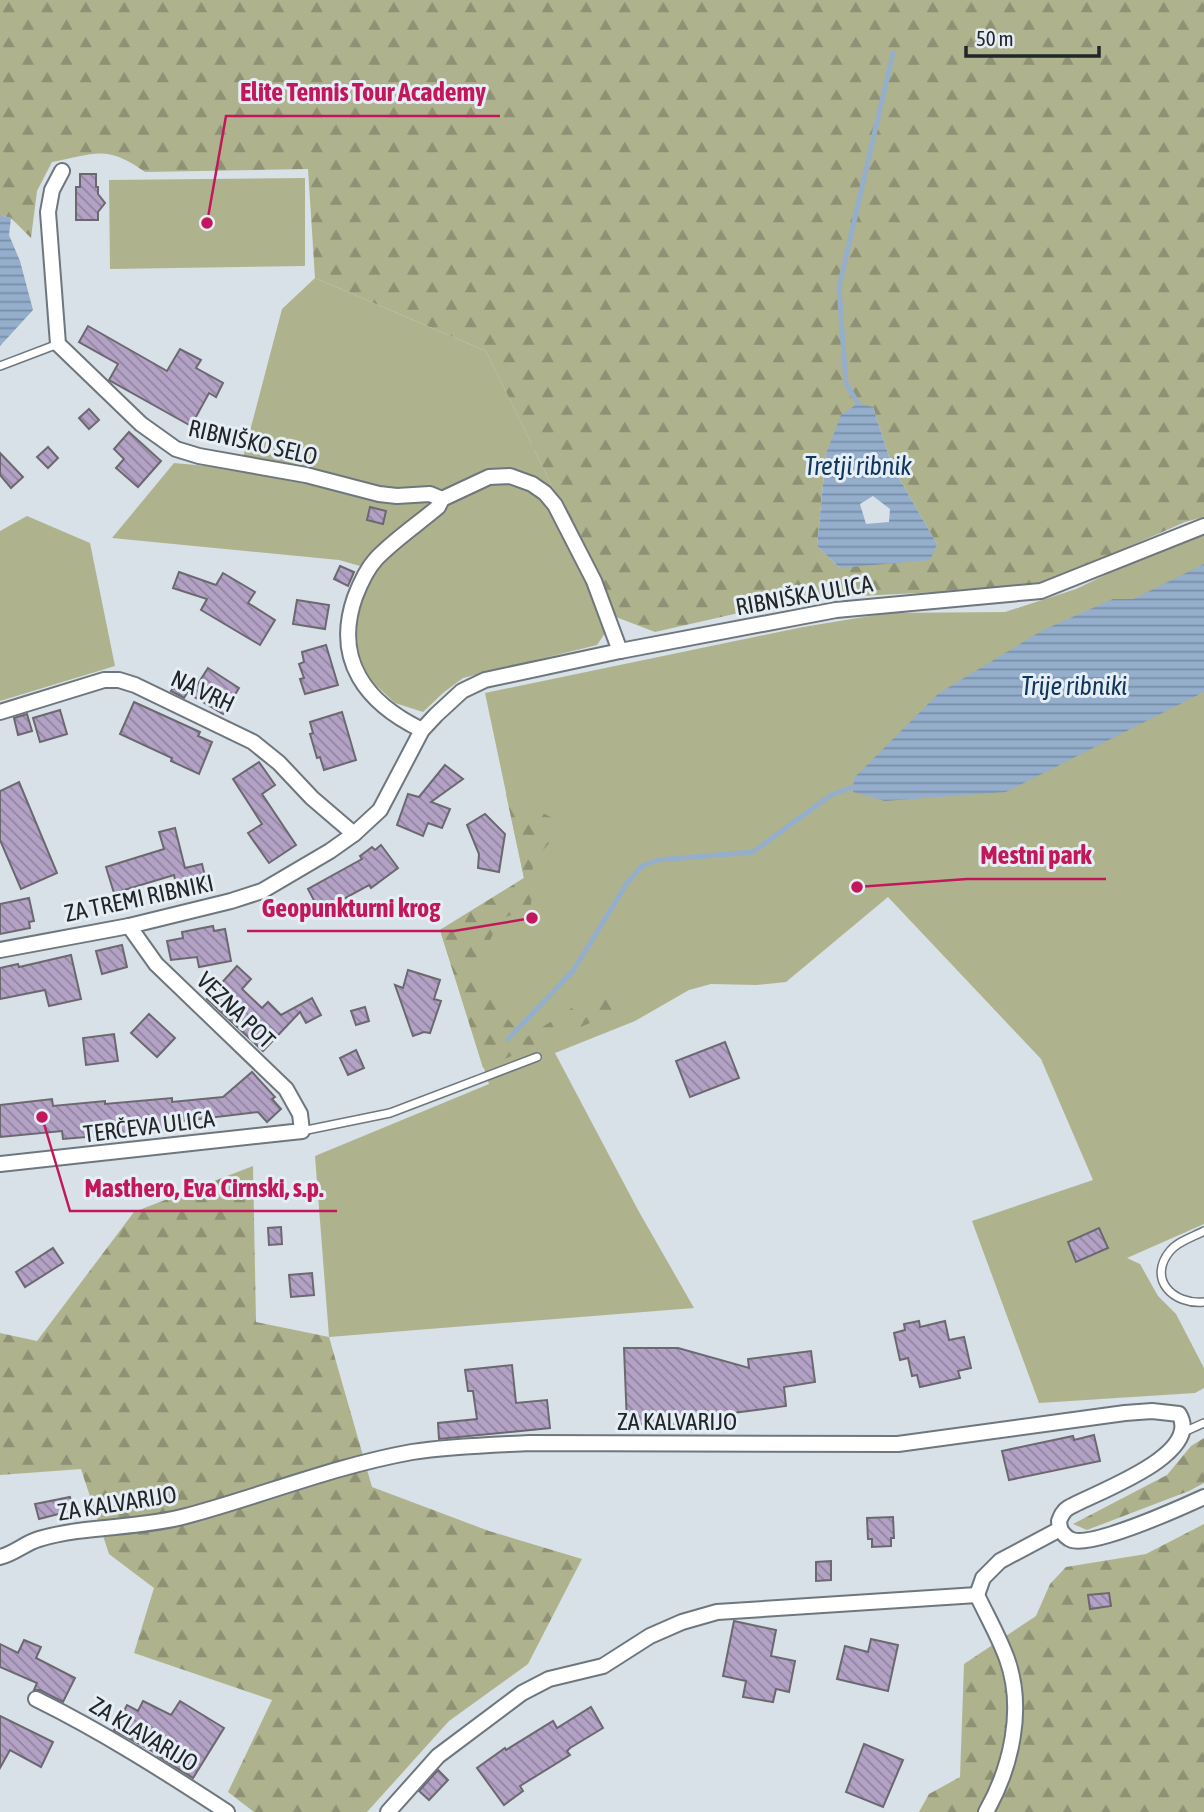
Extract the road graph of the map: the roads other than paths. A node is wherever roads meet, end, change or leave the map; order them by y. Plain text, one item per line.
1 (62, 171) dead end
2 (58, 344) junction
3 (0, 366) edge
4 (442, 499) junction
5 (1204, 526) edge
6 (620, 651) junction
7 (0, 712) edge
8 (422, 730) junction
9 (354, 834) junction
10 (129, 926) junction
11 (0, 950) edge
12 (537, 1057) dead end
13 (302, 1131) junction
14 (0, 1164) edge
15 (1204, 1231) edge
16 (1204, 1302) edge
17 (1204, 1423) edge
18 (1186, 1431) junction
19 (1204, 1497) edge
20 (1060, 1529) junction
21 (0, 1557) edge
22 (977, 1595) junction
23 (36, 1699) dead end
24 (227, 1812) edge
25 (388, 1812) edge
26 (986, 1812) edge

1 - 2 street
2 - 3 lane
2 - 4 street, RIBNIŠKO SELO
4 - 6 street
4 - 8 street
5 - 6 street, RIBNIŠKA ULICA
6 - 8 street, RIBNIŠKA ULICA
7 - 9 street, NA VRH
8 - 9 street, ZA TREMI RIBNIKI
9 - 10 street, ZA TREMI RIBNIKI
10 - 11 street, ZA TREMI RIBNIKI
10 - 13 street, VEZNA POT
12 - 13 lane
13 - 14 street, TERČEVA ULICA
15 - 16 lane
17 - 18 lane
18 - 20 street
18 - 21 street, ZA KALVARIJO
19 - 20 street
20 - 22 street
22 - 25 street
22 - 26 street
23 - 24 street, ZA KLAVARIJO

